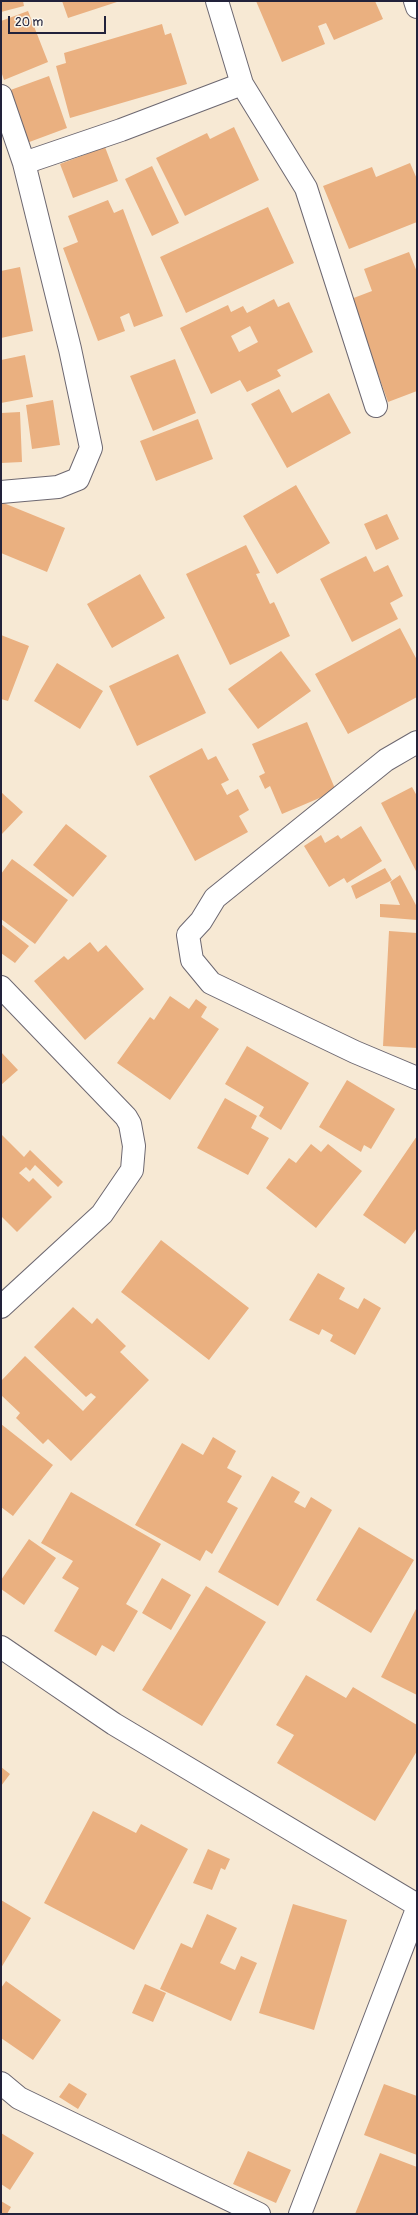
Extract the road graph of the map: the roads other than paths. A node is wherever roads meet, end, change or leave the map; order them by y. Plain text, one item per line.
1 (217, 1) edge
2 (415, 1) edge
3 (417, 7) edge
4 (242, 84) junction
5 (1, 96) edge
6 (24, 163) junction
7 (376, 406) dead end
8 (1, 492) edge
9 (417, 742) edge
10 (1, 986) edge
11 (417, 1078) edge
12 (1, 1307) edge
13 (1, 1647) edge
14 (416, 1913) edge
15 (1, 2083) edge
16 (259, 2214) edge
17 (300, 2214) edge

1 - 4 street
2 - 3 street
4 - 6 street
4 - 7 street
5 - 6 street
6 - 8 street
9 - 11 street
10 - 12 street
13 - 14 street
14 - 17 street
15 - 16 street

